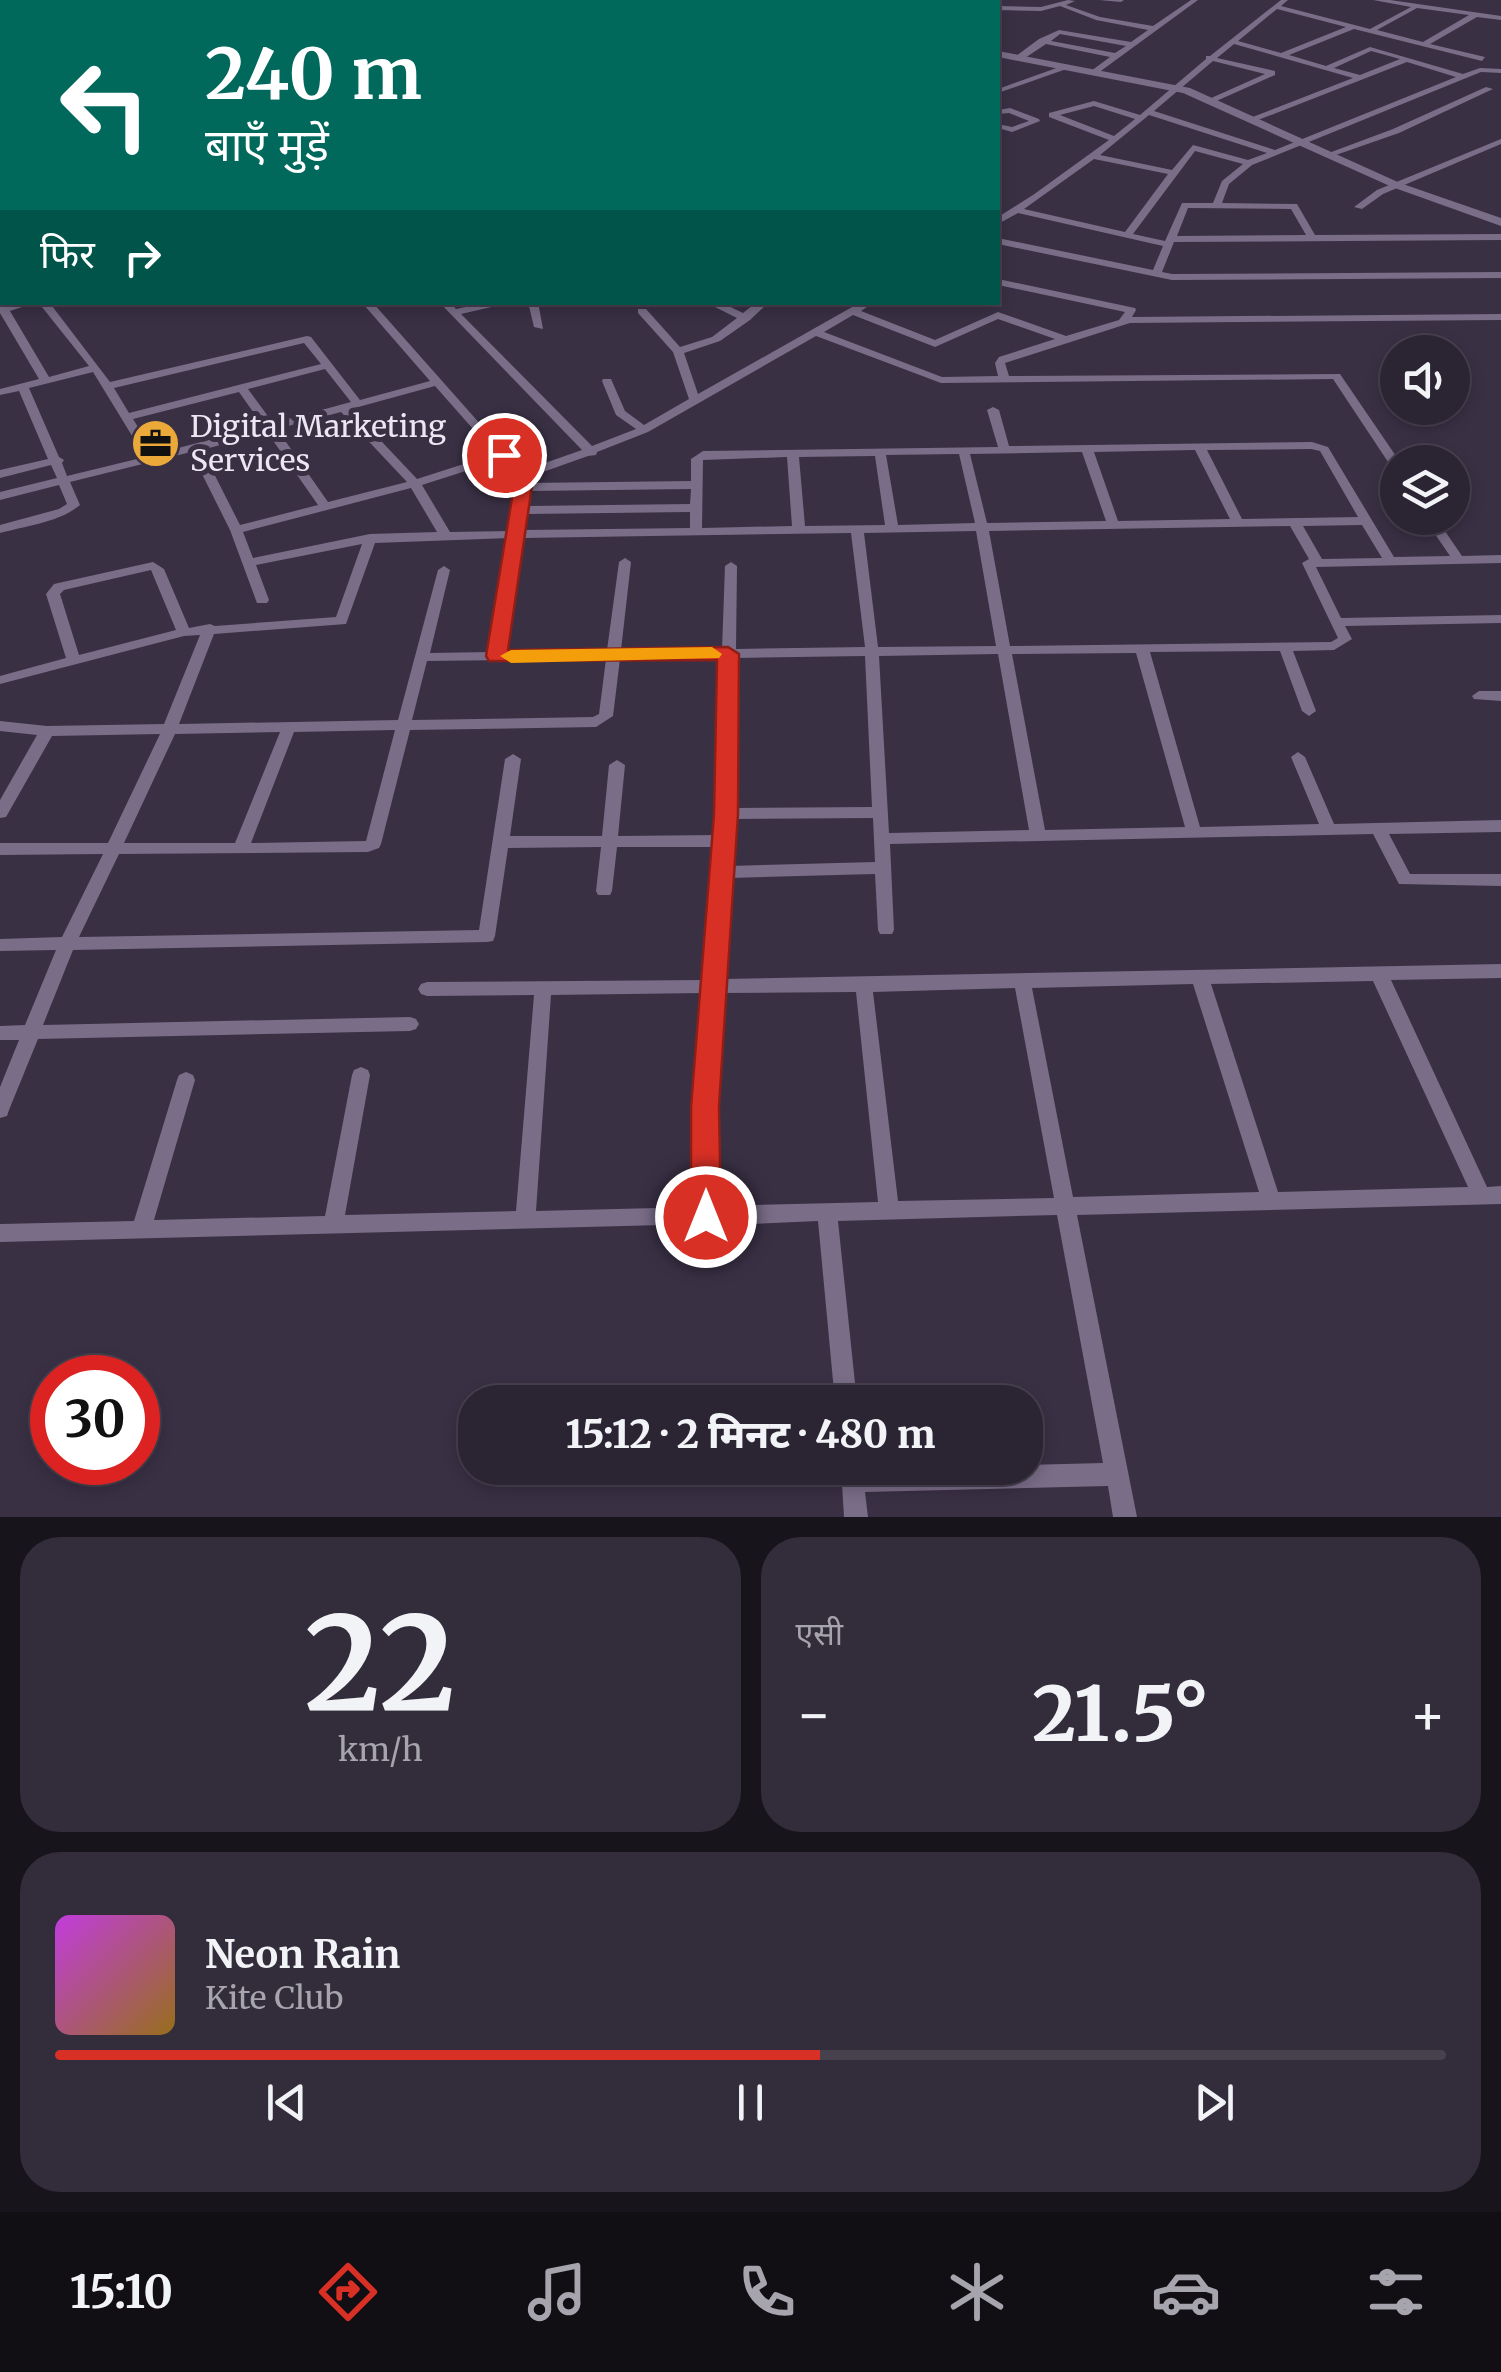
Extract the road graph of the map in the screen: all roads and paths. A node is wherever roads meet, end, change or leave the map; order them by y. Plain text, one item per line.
1 (1011, 0) edge
2 (1075, 0) edge
3 (1102, 0) edge
4 (1121, 0) edge
5 (1196, 0) edge
6 (1285, 0) edge
7 (1376, 0) edge
8 (1390, 1) edge
9 (1063, 6) junction
10 (1276, 6) junction
11 (1000, 8) edge
12 (1414, 8) junction
13 (1475, 15) junction
14 (1501, 18) edge
15 (1354, 26) junction
16 (1156, 29) junction
17 (1371, 31) junction
18 (1231, 41) junction
19 (1042, 42) junction
20 (1424, 45) junction
21 (1134, 46) junction
22 (1458, 54) junction
23 (1000, 55) edge
24 (1282, 55) junction
25 (1118, 56) junction
26 (1018, 58) junction
27 (1209, 58) junction
28 (1407, 59) junction
29 (1482, 59) dead end
30 (1311, 63) junction
31 (1068, 66) junction
32 (1432, 66) junction
33 (1296, 68) dead end
34 (1327, 68) junction
35 (1501, 71) edge
36 (1095, 72) junction
37 (1464, 77) junction
38 (1362, 78) junction
39 (1444, 85) junction
40 (1178, 88) junction
41 (1489, 89) dead end
42 (1000, 90) edge
43 (1475, 95) junction
44 (1212, 101) junction
45 (1000, 112) edge
46 (1145, 115) junction
47 (1253, 120) junction
48 (1000, 127) edge
49 (1114, 138) junction
50 (1501, 141) edge
51 (1302, 142) junction
52 (1274, 152) junction
53 (1330, 154) junction
54 (1091, 156) junction
55 (1248, 163) junction
56 (1174, 173) junction
57 (1396, 184) junction
58 (1217, 205) junction
59 (1359, 207) dead end
60 (1017, 210) junction
61 (1000, 220) edge
62 (1501, 222) edge
63 (1127, 235) junction
64 (1501, 237) edge
65 (1312, 238) junction
66 (1000, 241) edge
67 (1171, 242) junction
68 (1156, 274) junction
69 (1501, 275) edge
70 (1000, 282) edge
71 (45, 305) edge
72 (369, 305) dead end
73 (447, 305) edge
74 (492, 305) edge
75 (534, 305) edge
76 (717, 305) edge
77 (761, 305) edge
78 (864, 305) edge
79 (2, 309) edge
80 (642, 311) dead end
81 (454, 312) junction
82 (854, 312) junction
83 (1501, 316) edge
84 (746, 318) junction
85 (1124, 322) junction
86 (538, 327) dead end
87 (818, 333) junction
88 (1068, 340) junction
89 (678, 351) junction
90 (329, 365) junction
91 (96, 368) junction
92 (1004, 380) junction
93 (46, 381) junction
94 (435, 382) junction
95 (607, 382) dead end
96 (23, 386) junction
97 (108, 386) junction
98 (242, 388) junction
99 (0, 392) edge
100 (695, 402) junction
101 (351, 406) junction
102 (993, 410) dead end
103 (127, 417) junction
104 (270, 428) junction
105 (644, 430) junction
106 (1382, 445) edge
107 (196, 448) junction
108 (1200, 448) junction
109 (1087, 450) junction
110 (1006, 451) junction
111 (964, 452) junction
112 (592, 453) junction
113 (792, 454) junction
114 (880, 454) junction
115 (504, 455) junction
116 (152, 459) junction
117 (58, 460) junction
118 (0, 474) edge
119 (65, 480) junction
120 (522, 481) junction
121 (414, 484) junction
122 (696, 485) junction
123 (0, 496) edge
124 (326, 508) junction
125 (695, 508) junction
126 (520, 510) junction
127 (1367, 521) junction
128 (1295, 522) junction
129 (1238, 523) junction
130 (1114, 526) junction
131 (0, 528) edge
132 (892, 528) junction
133 (982, 528) junction
134 (858, 529) junction
135 (236, 530) junction
136 (798, 531) junction
137 (696, 533) junction
138 (517, 535) junction
139 (1441, 535) edge
140 (445, 536) junction
141 (370, 538) junction
142 (1501, 559) edge
143 (1458, 560) junction
144 (1390, 561) junction
145 (625, 562) dead end
146 (1316, 562) junction
147 (249, 563) junction
148 (731, 566) dead end
149 (444, 570) dead end
150 (262, 600) dead end
151 (1501, 619) edge
152 (1337, 622) junction
153 (210, 628) junction
154 (184, 632) junction
155 (1285, 647) junction
156 (1142, 650) junction
157 (1004, 651) junction
158 (872, 652) junction
159 (728, 654) junction
160 (612, 655) junction
161 (497, 656) junction
162 (424, 657) junction
163 (74, 660) junction
164 (0, 680) edge
165 (1478, 696) dead end
166 (1501, 696) edge
167 (1309, 711) dead end
168 (0, 726) edge
169 (290, 727) junction
170 (406, 727) junction
171 (170, 728) junction
172 (47, 731) junction
173 (1298, 758) dead end
174 (513, 760) dead end
175 (617, 765) dead end
176 (880, 812) junction
177 (0, 813) edge
178 (726, 814) junction
179 (1501, 826) edge
180 (1328, 828) junction
181 (1378, 828) junction
182 (1194, 832) junction
183 (1038, 836) junction
184 (882, 839) junction
185 (724, 841) junction
186 (499, 842) junction
187 (610, 844) junction
188 (242, 847) junction
189 (112, 848) junction
190 (0, 850) edge
191 (883, 868) junction
192 (720, 872) junction
193 (1501, 880) edge
194 (604, 891) dead end
195 (886, 930) dead end
196 (67, 944) junction
197 (0, 945) edge
198 (1501, 970) edge
199 (1380, 974) junction
200 (1200, 978) junction
201 (1022, 982) junction
202 (713, 986) junction
203 (864, 986) junction
204 (427, 989) dead end
205 (544, 989) junction
206 (410, 1024) dead end
207 (0, 1033) edge
208 (31, 1033) junction
209 (360, 1075) dead end
210 (186, 1080) dead end
211 (0, 1110) edge
212 (1491, 1196) edge
213 (1271, 1200) junction
214 (1065, 1207) junction
215 (889, 1212) junction
216 (827, 1214) junction
217 (706, 1217) junction
218 (525, 1221) junction
219 (332, 1225) junction
220 (141, 1230) junction
221 (0, 1233) edge
222 (844, 1385) edge
223 (1043, 1474) edge
224 (1116, 1474) junction
225 (854, 1485) edge
226 (856, 1517) edge
227 (1125, 1517) edge

1 - 11 street
2 - 9 street
3 - 4 street
5 - 16 street
6 - 10 street
7 - 8 street
8 - 12 street
9 - 11 street
9 - 16 street
10 - 15 street
10 - 18 street
12 - 13 street
12 - 17 street
13 - 14 street
13 - 20 street
15 - 17 street
15 - 24 street
16 - 21 street
17 - 20 street
18 - 24 street
18 - 27 street
19 - 21 street
19 - 25 street
19 - 26 street
20 - 22 street
21 - 25 street
22 - 29 street
22 - 32 street
23 - 26 street
24 - 30 street
25 - 36 street
26 - 31 street
27 - 40 street
27 - 44 street
28 - 32 street
28 - 34 street
28 - 38 street
30 - 33 street
30 - 34 street
31 - 36 street
31 - 42 street
32 - 37 street
34 - 38 street
35 - 37 street
36 - 40 street
37 - 39 street
38 - 47 street
39 - 43 street
39 - 51 street
40 - 44 street
40 - 46 street
41 - 43 street
43 - 53 street
44 - 47 street
45 - 48 street
46 - 49 street
46 - 49 street
46 - 52 street
47 - 51 street
49 - 54 street
50 - 57 street
51 - 52 street
51 - 53 street
52 - 55 street
53 - 57 street
54 - 56 street
54 - 60 street
55 - 56 street
55 - 58 street
56 - 63 street
57 - 59 street
57 - 62 street
58 - 65 street
58 - 67 street
60 - 61 street
60 - 63 street
63 - 67 street
64 - 65 street
65 - 67 street
66 - 68 street
67 - 68 street
68 - 69 street
70 - 85 street
71 - 91 street
72 - 94 street
73 - 81 street
74 - 81 street
75 - 86 street
76 - 84 street
77 - 84 street
78 - 82 street
79 - 93 street
80 - 89 street
81 - 112 street
82 - 87 street
82 - 88 street
83 - 85 street
84 - 89 street
85 - 88 street
87 - 92 street
87 - 100 street
88 - 92 street
89 - 100 street
90 - 97 street
90 - 98 street
90 - 101 street
91 - 93 street
91 - 97 street
92 - 106 street
93 - 96 street
94 - 101 street
94 - 115 street
95 - 105 street
96 - 99 street
96 - 117 street
97 - 103 street
98 - 103 street
98 - 104 street
100 - 105 street
101 - 104 street
101 - 121 street
102 - 110 street
103 - 116 street
104 - 107 street
104 - 124 street
105 - 112 street
107 - 116 street
107 - 135 street
108 - 109 street
108 - 127 street
108 - 129 street
109 - 110 street
109 - 130 street
110 - 111 street
111 - 114 street
111 - 133 street
112 - 120 street
113 - 114 street
113 - 122 street
113 - 136 street
114 - 132 street
115 - 120 street
115 - 121 street
116 - 119 street
117 - 118 street
117 - 119 street
119 - 123 street
119 - 131 street
120 - 122 street
120 - 126 street
121 - 124 street
121 - 140 street
122 - 125 street
124 - 135 street
125 - 126 street
125 - 137 street
126 - 138 street
127 - 128 street
127 - 144 street
128 - 129 street
128 - 146 street
129 - 130 street
130 - 133 street
132 - 133 street
132 - 134 street
133 - 157 street
134 - 136 street
134 - 158 street
135 - 147 street
136 - 137 street
137 - 138 street
138 - 140 street
138 - 161 street
139 - 143 street
140 - 141 street
141 - 147 street
141 - 153 street
142 - 143 street
143 - 144 street
144 - 146 street
145 - 160 street
146 - 152 street
147 - 150 street
148 - 159 street
149 - 162 street
151 - 152 street
152 - 155 street
153 - 154 street
153 - 171 street
154 - 163 street
154 - 163 street
155 - 156 street
155 - 167 street
156 - 157 street
156 - 182 street
157 - 158 street
157 - 183 street
158 - 159 street
158 - 176 street
159 - 160 street
159 - 178 street
160 - 161 street
160 - 170 street
161 - 162 street
162 - 170 street
163 - 164 street
165 - 166 street
168 - 172 street
169 - 170 street
169 - 171 street
169 - 188 street
170 - 188 street
171 - 172 street
171 - 189 street
172 - 177 street
173 - 180 street
174 - 186 street
175 - 187 street
176 - 178 street
176 - 184 street
178 - 185 street
179 - 181 street
180 - 181 street
180 - 182 street
181 - 193 street
182 - 183 street
183 - 184 street
184 - 191 street
185 - 187 street
185 - 192 street
186 - 187 street
186 - 196 street
187 - 194 street
188 - 189 street
189 - 190 street
189 - 196 street
191 - 192 street
191 - 195 street
192 - 202 street
196 - 197 street
196 - 208 street
198 - 199 street
199 - 200 street
199 - 212 street
200 - 201 street
200 - 213 street
201 - 203 street
201 - 214 street
202 - 203 street
202 - 205 street
202 - 217 street
203 - 215 street
204 - 205 street
205 - 218 street
206 - 208 street
207 - 208 street
208 - 211 street
209 - 219 street
210 - 220 street
212 - 213 street
213 - 214 street
214 - 215 street
214 - 224 street
215 - 216 street
216 - 217 street
216 - 222 street
217 - 218 street
218 - 219 street
219 - 220 street
220 - 221 street
223 - 224 street
224 - 227 street
225 - 226 street

